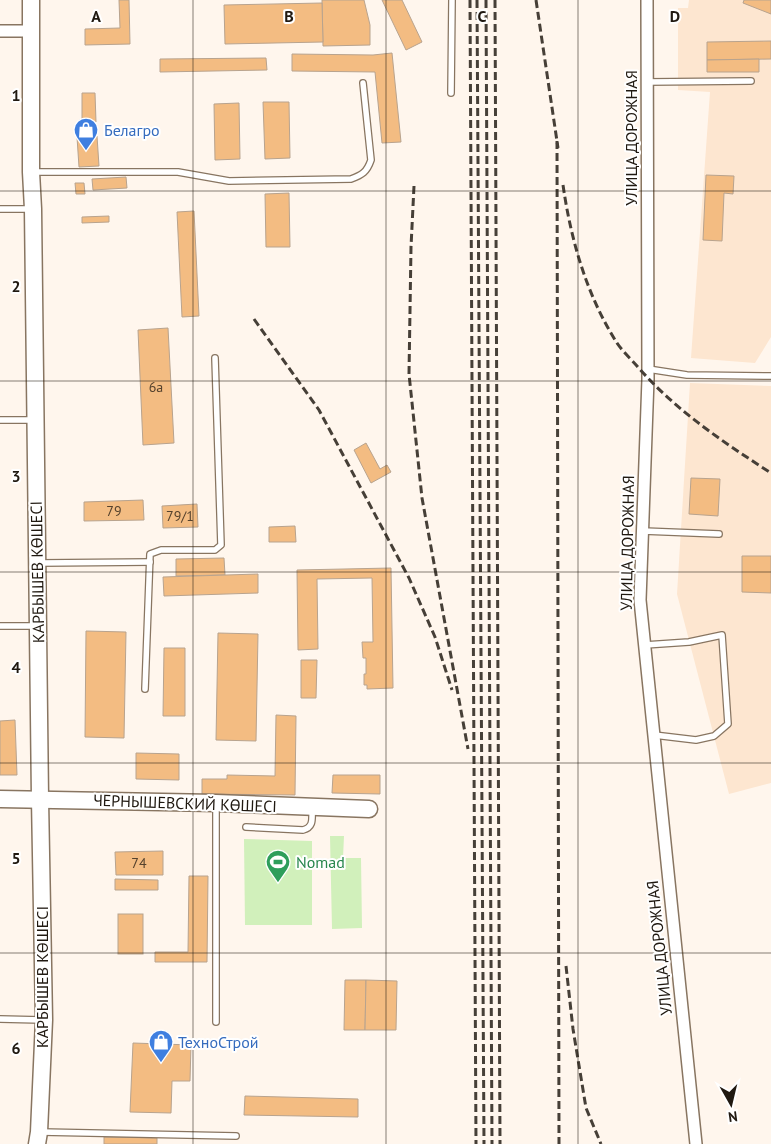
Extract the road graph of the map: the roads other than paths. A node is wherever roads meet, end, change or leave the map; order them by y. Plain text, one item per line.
1 (31, 0) edge
2 (452, 0) edge
3 (647, 0) edge
4 (0, 31) edge
5 (31, 31) junction
6 (648, 82) junction
7 (751, 82) dead end
8 (363, 83) dead end
9 (451, 93) dead end
10 (31, 172) junction
11 (33, 209) junction
12 (0, 210) edge
13 (215, 358) dead end
14 (648, 369) junction
15 (771, 376) edge
16 (0, 420) edge
17 (35, 420) junction
18 (643, 531) junction
19 (719, 534) dead end
20 (150, 562) junction
21 (37, 563) junction
22 (0, 626) edge
23 (38, 626) junction
24 (645, 645) junction
25 (145, 689) dead end
26 (654, 735) junction
27 (0, 799) edge
28 (40, 799) junction
29 (216, 803) junction
30 (312, 807) junction
31 (369, 809) dead end
32 (246, 828) dead end
33 (0, 1019) edge
34 (44, 1020) junction
35 (216, 1022) dead end
36 (236, 1136) dead end
37 (38, 1138) edge
38 (696, 1144) edge

1 - 5 main road, КАРБЫШЕВ КӨШЕСІ
2 - 9 lane
3 - 6 street, УЛИЦА ДОРОЖНАЯ
4 - 5 street
5 - 10 main road, КАРБЫШЕВ КӨШЕСІ
6 - 7 lane
6 - 14 street, УЛИЦА ДОРОЖНАЯ
8 - 10 lane
10 - 11 main road, КАРБЫШЕВ КӨШЕСІ
11 - 12 lane
11 - 17 main road, КАРБЫШЕВ КӨШЕСІ
13 - 20 lane
14 - 15 lane
14 - 18 street, УЛИЦА ДОРОЖНАЯ
16 - 17 lane
17 - 21 main road, КАРБЫШЕВ КӨШЕСІ
18 - 19 lane
18 - 24 street, УЛИЦА ДОРОЖНАЯ
20 - 21 lane
20 - 25 lane
21 - 23 main road, КАРБЫШЕВ КӨШЕСІ
22 - 23 lane
23 - 28 main road, КАРБЫШЕВ КӨШЕСІ
24 - 26 street, УЛИЦА ДОРОЖНАЯ
24 - 26 lane
26 - 38 street, УЛИЦА ДОРОЖНАЯ
27 - 28 main road, ЧЕРНЫШЕВСКИЙ КӨШЕСІ
28 - 29 main road, ЧЕРНЫШЕВСКИЙ КӨШЕСІ
28 - 34 main road, КАРБЫШЕВ КӨШЕСІ
29 - 30 main road, ЧЕРНЫШЕВСКИЙ КӨШЕСІ
29 - 35 lane
30 - 31 main road, ЧЕРНЫШЕВСКИЙ КӨШЕСІ
30 - 32 lane
33 - 34 lane
34 - 37 main road, КАРБЫШЕВ КӨШЕСІ
36 - 37 lane

